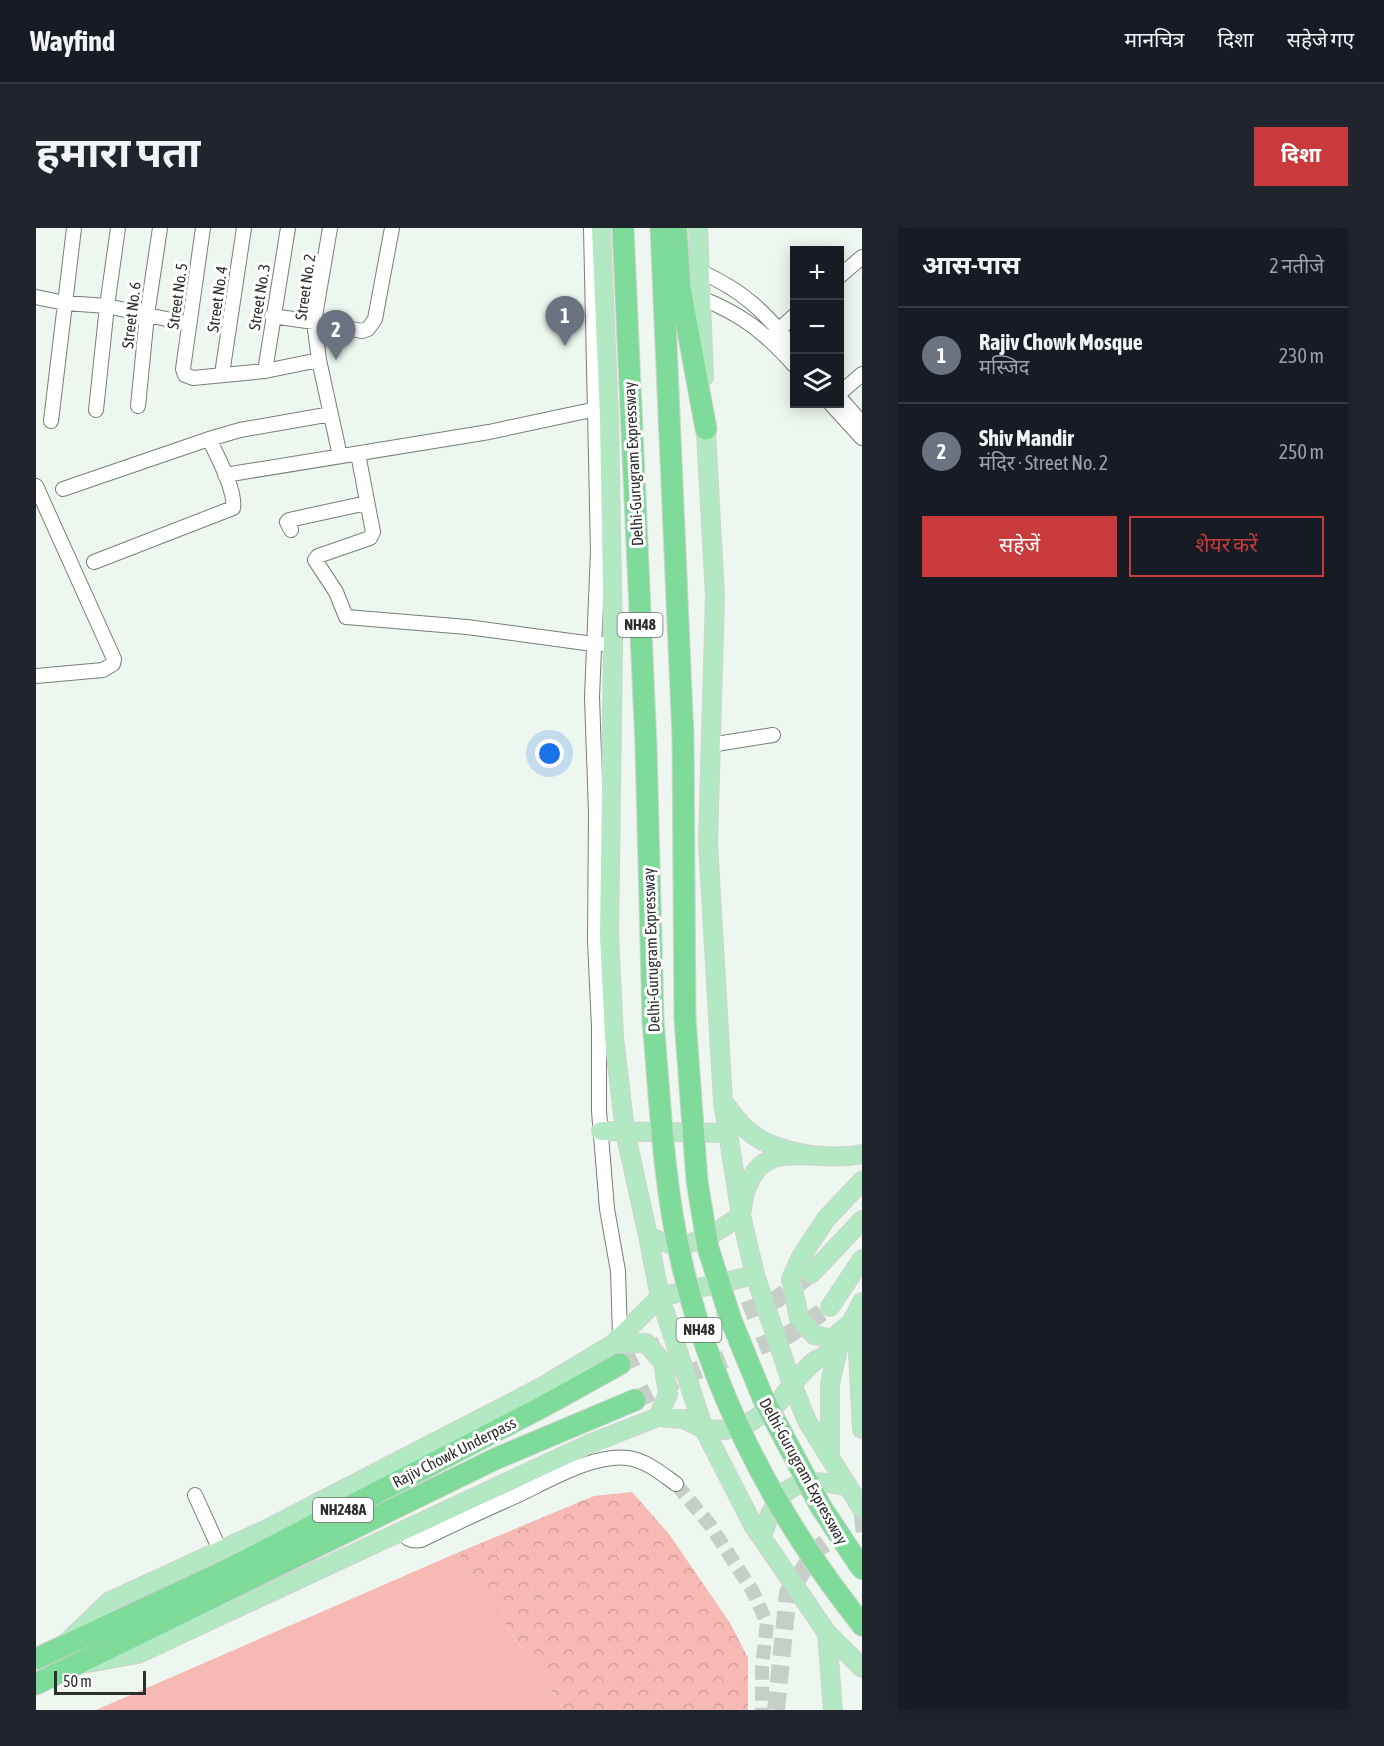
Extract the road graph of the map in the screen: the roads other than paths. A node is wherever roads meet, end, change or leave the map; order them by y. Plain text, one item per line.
1 (74, 228) edge
2 (118, 228) edge
3 (160, 228) edge
4 (203, 228) edge
5 (244, 228) edge
6 (288, 228) edge
7 (330, 228) edge
8 (392, 228) edge
9 (591, 228) edge
10 (601, 228) edge
11 (623, 228) edge
12 (661, 228) edge
13 (676, 228) edge
14 (698, 228) edge
15 (862, 257) edge
16 (699, 271) junction
17 (844, 273) edge
18 (36, 297) edge
19 (701, 298) junction
20 (65, 303) junction
21 (107, 306) junction
22 (147, 315) junction
23 (272, 316) junction
24 (790, 320) edge
25 (314, 321) junction
26 (189, 324) junction
27 (774, 334) junction
28 (790, 344) edge
29 (790, 358) edge
30 (319, 360) junction
31 (265, 372) junction
32 (222, 374) junction
33 (862, 374) edge
34 (844, 390) edge
35 (844, 403) edge
36 (138, 406) dead end
37 (602, 408) junction
38 (835, 408) edge
39 (96, 410) dead end
40 (331, 414) junction
41 (51, 421) dead end
42 (862, 423) edge
43 (706, 429) junction
44 (862, 438) edge
45 (210, 439) junction
46 (358, 454) junction
47 (340, 456) junction
48 (225, 475) junction
49 (36, 486) edge
50 (63, 489) dead end
51 (367, 503) junction
52 (291, 530) dead end
53 (94, 562) dead end
54 (594, 644) junction
55 (612, 644) junction
56 (36, 676) edge
57 (773, 735) dead end
58 (710, 745) junction
59 (723, 1102) junction
60 (601, 1131) junction
61 (625, 1131) junction
62 (728, 1133) junction
63 (862, 1154) edge
64 (824, 1156) junction
65 (862, 1181) edge
66 (741, 1215) junction
67 (862, 1220) edge
68 (648, 1236) junction
69 (862, 1258) edge
70 (811, 1274) tunnel mouth
71 (755, 1275) junction
72 (660, 1297) junction
73 (830, 1307) tunnel mouth
74 (857, 1311) edge
75 (616, 1340) junction
76 (838, 1348) junction
77 (620, 1364) tunnel mouth
78 (792, 1384) junction
79 (635, 1400) tunnel mouth
80 (658, 1417) junction
81 (704, 1429) junction
82 (862, 1429) edge
83 (831, 1458) junction
84 (676, 1484) tunnel mouth
85 (848, 1486) junction
86 (195, 1495) dead end
87 (862, 1509) edge
88 (401, 1532) junction
89 (762, 1537) junction
90 (220, 1550) junction
91 (862, 1569) edge
92 (862, 1625) edge
93 (827, 1633) junction
94 (61, 1647) junction
95 (36, 1659) edge
96 (72, 1666) junction
97 (862, 1668) edge
98 (38, 1685) edge
99 (833, 1710) edge

1 - 20 street
2 - 21 street
3 - 22 street, Street No. 6
4 - 26 street, Street No. 5
5 - 32 street, Street No. 4
6 - 23 street, Street No. 3
7 - 25 street, Street No. 2
8 - 25 street
9 - 37 street
10 - 37 main road
11 - 92 highway, Delhi-Gurugram Expressway / NH48, bridge
12 - 91 highway, Delhi-Gurugram Expressway / NH48, bridge
13 - 43 highway
14 - 16 main road
15 - 17 street
16 - 19 main road
16 - 27 street
18 - 20 street
19 - 27 street
19 - 43 main road
20 - 21 street
20 - 41 street
21 - 22 street
21 - 39 street
22 - 26 street
22 - 36 street, Street No. 6
23 - 25 street
23 - 31 street, Street No. 3
24 - 27 street
25 - 30 street, Street No. 2
26 - 32 street, Street No. 5
27 - 28 street
27 - 29 street
30 - 31 street
30 - 40 street, Street No. 2
31 - 32 street
33 - 34 street
35 - 42 street
37 - 46 street
37 - 54 street
37 - 55 main road
38 - 44 street
40 - 45 street
40 - 47 street, Street No. 2
43 - 58 main road
45 - 48 street
45 - 50 street
46 - 47 street
46 - 51 street
47 - 48 street
48 - 53 street
49 - 56 street
51 - 52 street
51 - 54 street
54 - 55 street
54 - 60 street
55 - 61 main road
57 - 58 street
58 - 59 main road
59 - 62 main road
59 - 64 main road
60 - 61 main road
60 - 75 street
61 - 62 main road
61 - 68 main road
62 - 66 main road
63 - 64 main road
64 - 66 main road
65 - 74 main road
66 - 68 main road
66 - 71 main road
67 - 70 main road
68 - 72 main road
69 - 73 main road
71 - 72 main road
71 - 78 main road
72 - 75 main road
72 - 81 main road
74 - 76 main road
74 - 82 main road
75 - 80 main road
75 - 90 main road
76 - 78 main road
76 - 83 main road
77 - 94 highway, Rajiv Chowk Underpass / NH248A
78 - 81 main road
78 - 83 main road
79 - 96 highway, Rajiv Chowk Underpass / NH248A
80 - 81 main road
80 - 88 main road
81 - 89 main road
83 - 85 main road
84 - 88 street
85 - 87 main road
85 - 89 main road
86 - 90 street
88 - 96 main road
89 - 93 main road
90 - 94 main road
93 - 97 main road
93 - 99 main road
94 - 95 highway, NH248A
96 - 98 highway, NH248A

